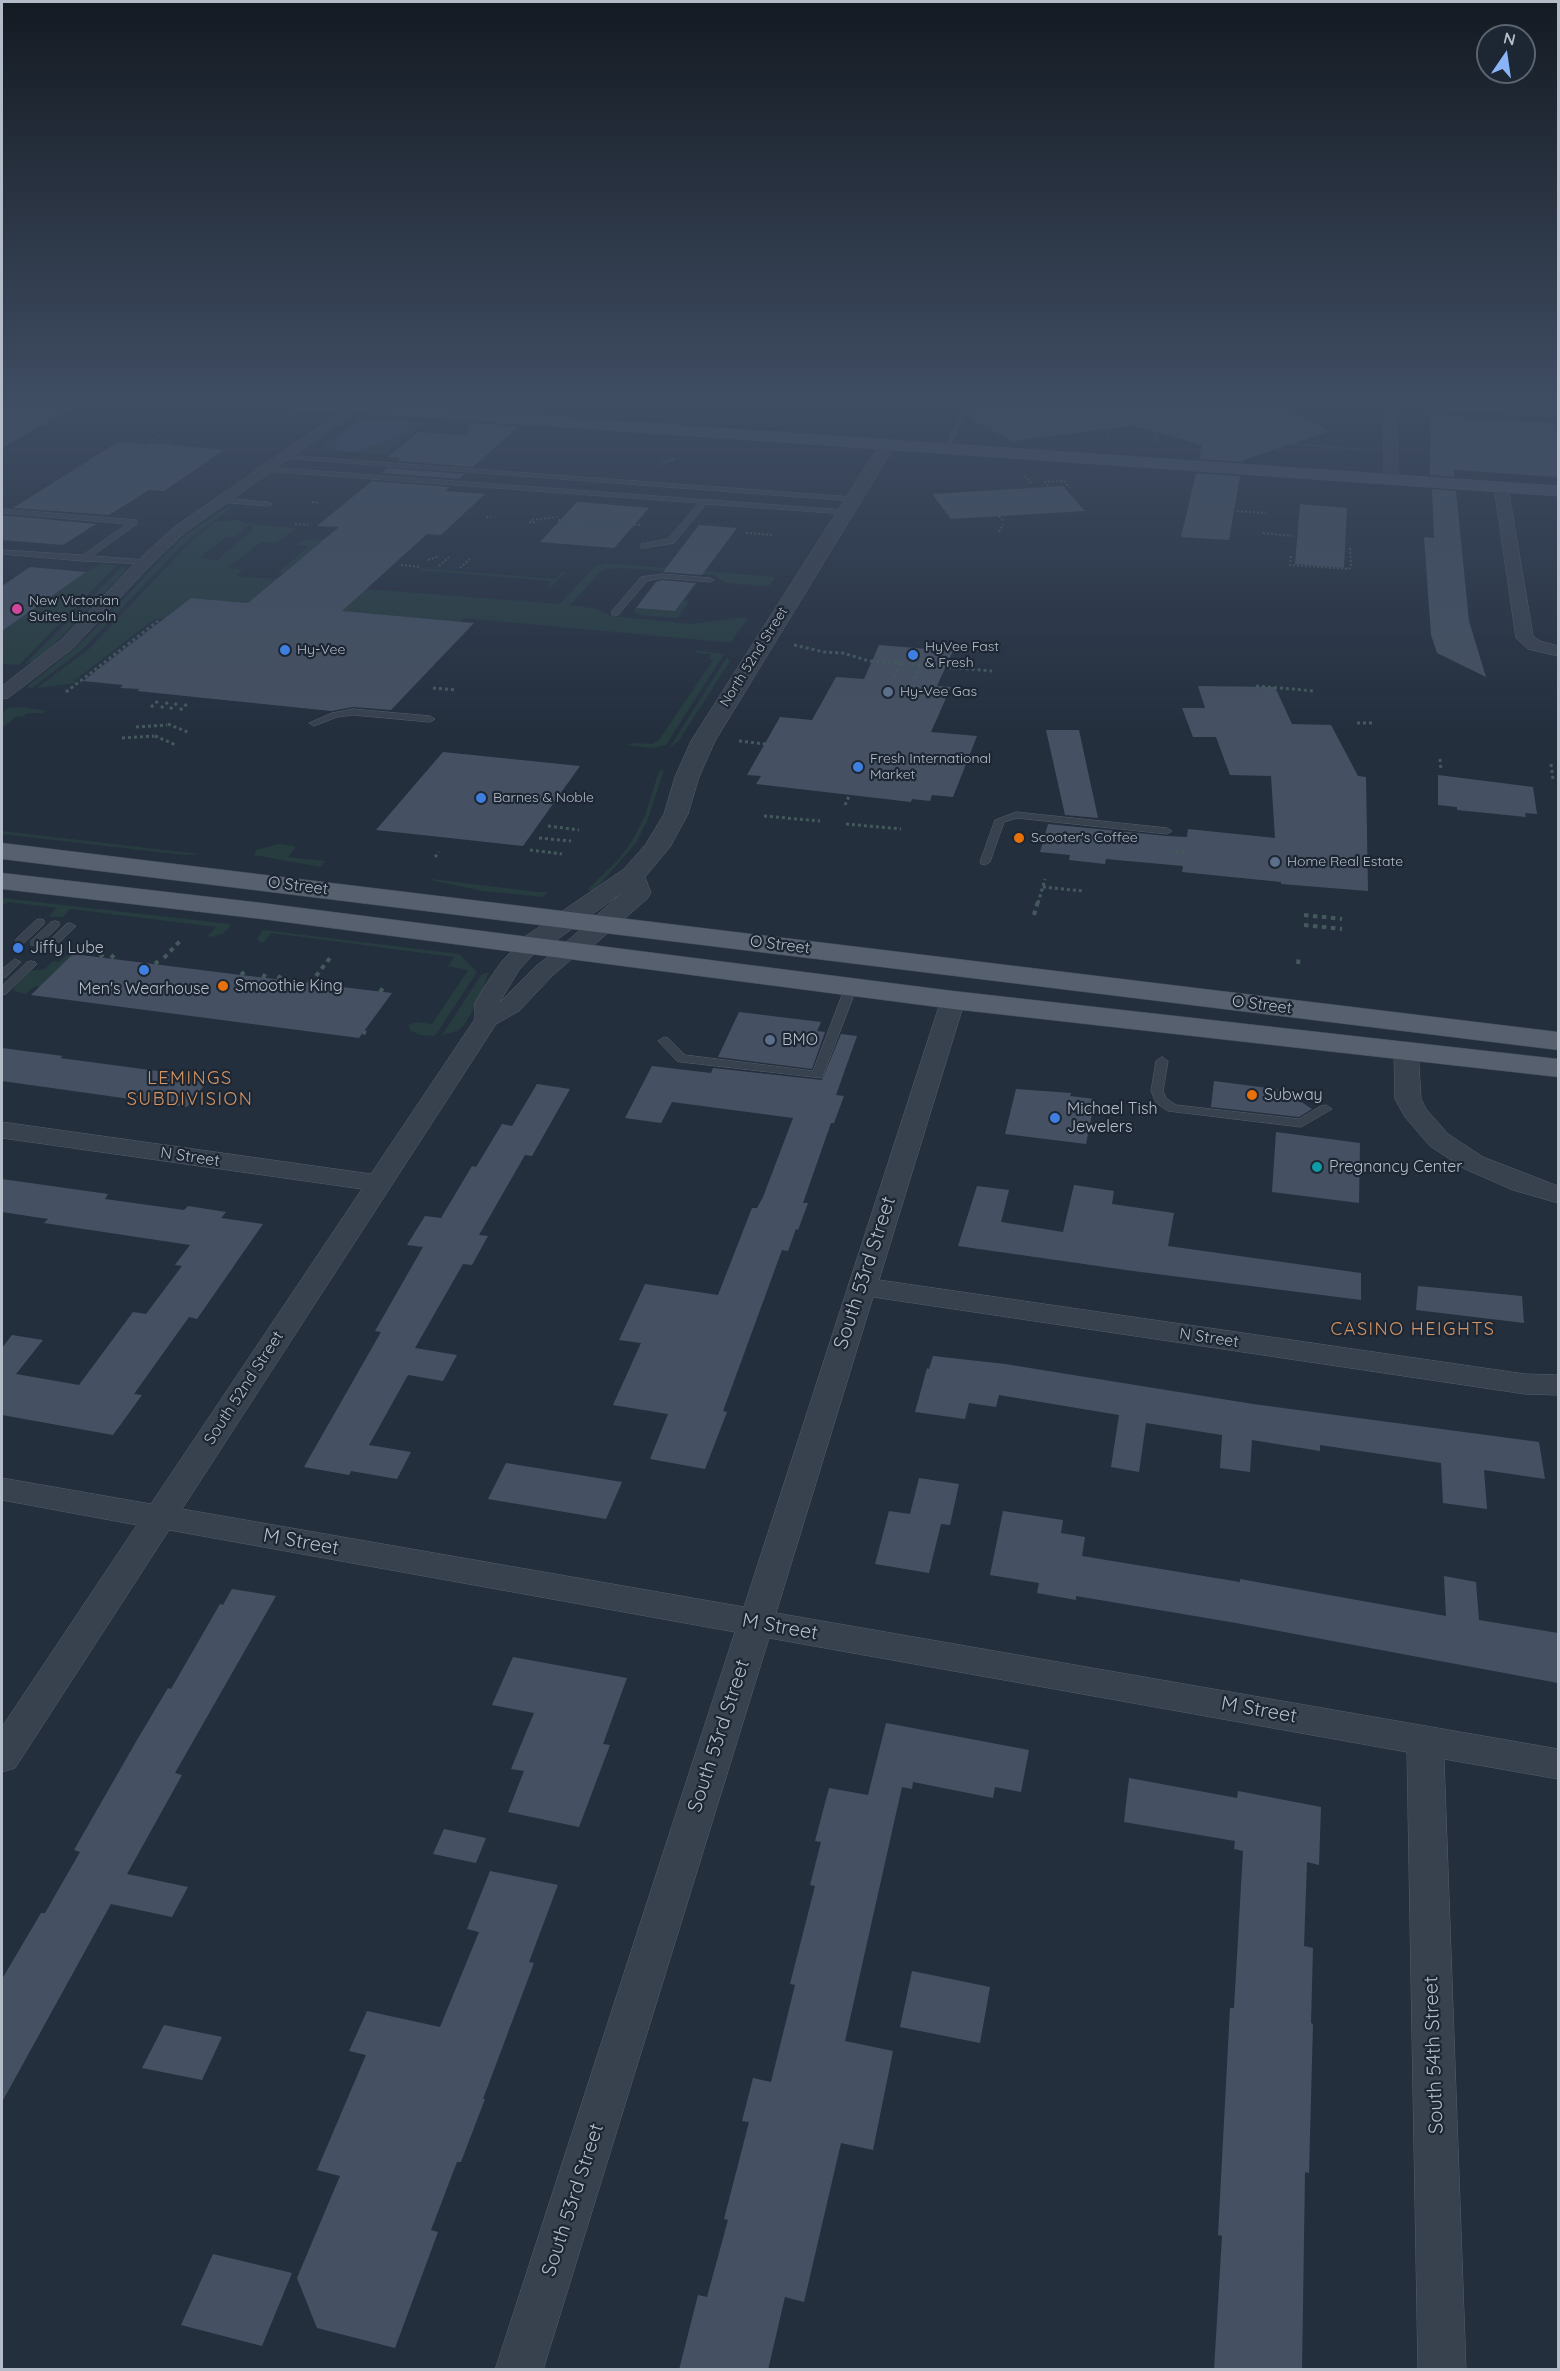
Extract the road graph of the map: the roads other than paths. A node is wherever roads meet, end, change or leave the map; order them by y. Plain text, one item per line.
1 (10, 512) edge
2 (205, 512) edge
3 (696, 512) edge
4 (845, 512) edge
5 (1505, 512) edge
6 (644, 546) dead end
7 (2, 552) edge
8 (83, 559) junction
9 (145, 562) junction
10 (713, 582) dead end
11 (619, 614) dead end
12 (1558, 651) edge
13 (2, 694) edge
14 (430, 719) dead end
15 (314, 723) dead end
16 (1167, 831) dead end
17 (2, 851) edge
18 (2, 861) edge
19 (985, 862) dead end
20 (107, 863) junction
21 (633, 875) junction
22 (2, 881) edge
23 (569, 919) junction
24 (40, 922) dead end
25 (603, 923) junction
26 (55, 924) dead end
27 (70, 926) dead end
28 (20, 941) dead end
29 (35, 943) dead end
30 (51, 945) dead end
31 (530, 946) junction
32 (570, 951) junction
33 (15, 962) dead end
34 (31, 964) dead end
35 (2, 975) edge
36 (851, 987) junction
37 (2, 992) edge
38 (953, 1000) junction
39 (487, 1019) junction
40 (663, 1041) dead end
41 (1558, 1041) edge
42 (1406, 1050) junction
43 (1162, 1061) dead end
44 (1558, 1068) edge
45 (1326, 1109) dead end
46 (2, 1130) edge
47 (378, 1183) junction
48 (1558, 1196) edge
49 (861, 1286) junction
50 (1558, 1385) edge
51 (2, 1488) edge
52 (160, 1516) junction
53 (755, 1622) junction
54 (1425, 1740) junction
55 (2, 1757) edge
56 (1558, 1764) edge
57 (519, 2370) edge
58 (1442, 2370) edge

1 - 8 lane
2 - 9 street
3 - 6 lane
4 - 21 street, North 52nd Street
5 - 12 street
7 - 8 lane
8 - 9 lane
9 - 13 street
10 - 11 lane
14 - 15 lane
16 - 19 lane
17 - 20 main road, O Street
18 - 20 main road
20 - 23 main road, O Street
21 - 23 street, North 52nd Street
21 - 25 street
22 - 31 main road, O Street
23 - 25 main road, O Street
23 - 31 street, North 52nd Street
24 - 28 lane
25 - 32 street
25 - 41 main road, O Street
26 - 29 lane
27 - 30 lane
31 - 32 main road, O Street
31 - 39 street, South 52nd Street
32 - 36 main road, O Street
32 - 39 street, South 52nd Street
33 - 35 lane
34 - 37 lane
36 - 38 main road, O Street
36 - 40 lane
38 - 42 main road, O Street
38 - 49 street, South 53rd Street
39 - 47 street, South 52nd Street
42 - 44 main road, O Street
42 - 48 street
43 - 45 lane
46 - 47 street, N Street
47 - 52 street, South 52nd Street
49 - 50 street, N Street
49 - 53 street, South 53rd Street
51 - 52 street, M Street
52 - 53 street, M Street
52 - 55 street, South 52nd Street
53 - 54 street, M Street
53 - 57 street, South 53rd Street
54 - 56 street, M Street
54 - 58 street, South 54th Street

